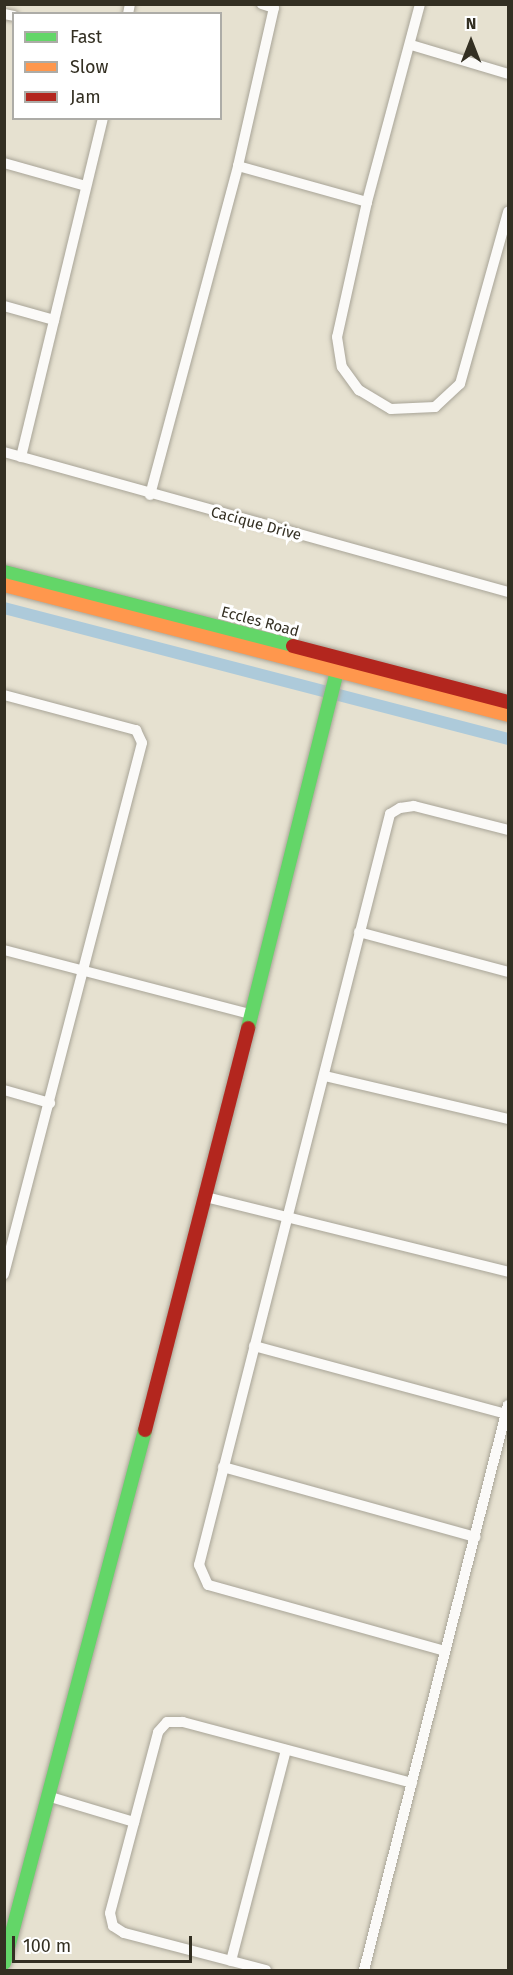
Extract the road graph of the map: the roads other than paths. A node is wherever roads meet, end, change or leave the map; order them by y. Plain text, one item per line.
1 (262, 4) edge
2 (420, 4) edge
3 (411, 45) junction
4 (508, 74) edge
5 (102, 120) edge
6 (4, 163) edge
7 (238, 166) junction
8 (86, 186) junction
9 (367, 202) junction
10 (508, 212) edge
11 (4, 306) edge
12 (54, 321) junction
13 (4, 452) edge
14 (21, 457) junction
15 (150, 495) junction
16 (4, 572) edge
17 (4, 585) edge
18 (508, 592) edge
19 (339, 665) junction
20 (4, 695) edge
21 (508, 702) edge
22 (508, 715) edge
23 (508, 830) edge
24 (359, 932) junction
25 (4, 950) edge
26 (85, 971) junction
27 (508, 972) edge
28 (250, 1014) junction
29 (326, 1076) junction
30 (4, 1090) edge
31 (50, 1103) junction
32 (508, 1119) edge
33 (206, 1197) junction
34 (287, 1217) junction
35 (4, 1227) edge
36 (16, 1230) junction
37 (508, 1272) edge
38 (4, 1274) edge
39 (254, 1346) junction
40 (507, 1410) edge
41 (223, 1467) junction
42 (475, 1536) junction
43 (445, 1651) junction
44 (286, 1750) junction
45 (412, 1783) junction
46 (47, 1796) junction
47 (134, 1822) junction
48 (231, 1961) junction
49 (4, 1964) edge
50 (266, 1971) edge
51 (364, 1971) edge

1 - 7 street
2 - 3 street
3 - 4 street
3 - 9 street
5 - 8 street
6 - 8 street
7 - 9 street
7 - 15 street
8 - 12 street
9 - 10 street
11 - 12 street
12 - 14 street
13 - 14 street, Cacique Drive
14 - 15 street, Cacique Drive
15 - 18 street, Cacique Drive
16 - 19 street, Eccles Road
17 - 19 street, Eccles Road
19 - 21 street, Eccles Road
19 - 22 street, Eccles Road
19 - 28 street
20 - 26 street
23 - 24 street
24 - 27 street
24 - 29 street
25 - 26 street
26 - 28 street
26 - 31 street
28 - 33 street
29 - 32 street
29 - 34 street
30 - 31 street
31 - 36 street
33 - 34 street
33 - 46 street
34 - 37 street
34 - 39 street
35 - 36 street
36 - 38 street
39 - 40 street
39 - 41 street
40 - 42 street
41 - 42 street
41 - 43 street
42 - 43 street
43 - 45 street
44 - 45 street
44 - 47 street
44 - 48 street
45 - 51 street
46 - 47 street
46 - 49 street
47 - 48 street
48 - 50 street

